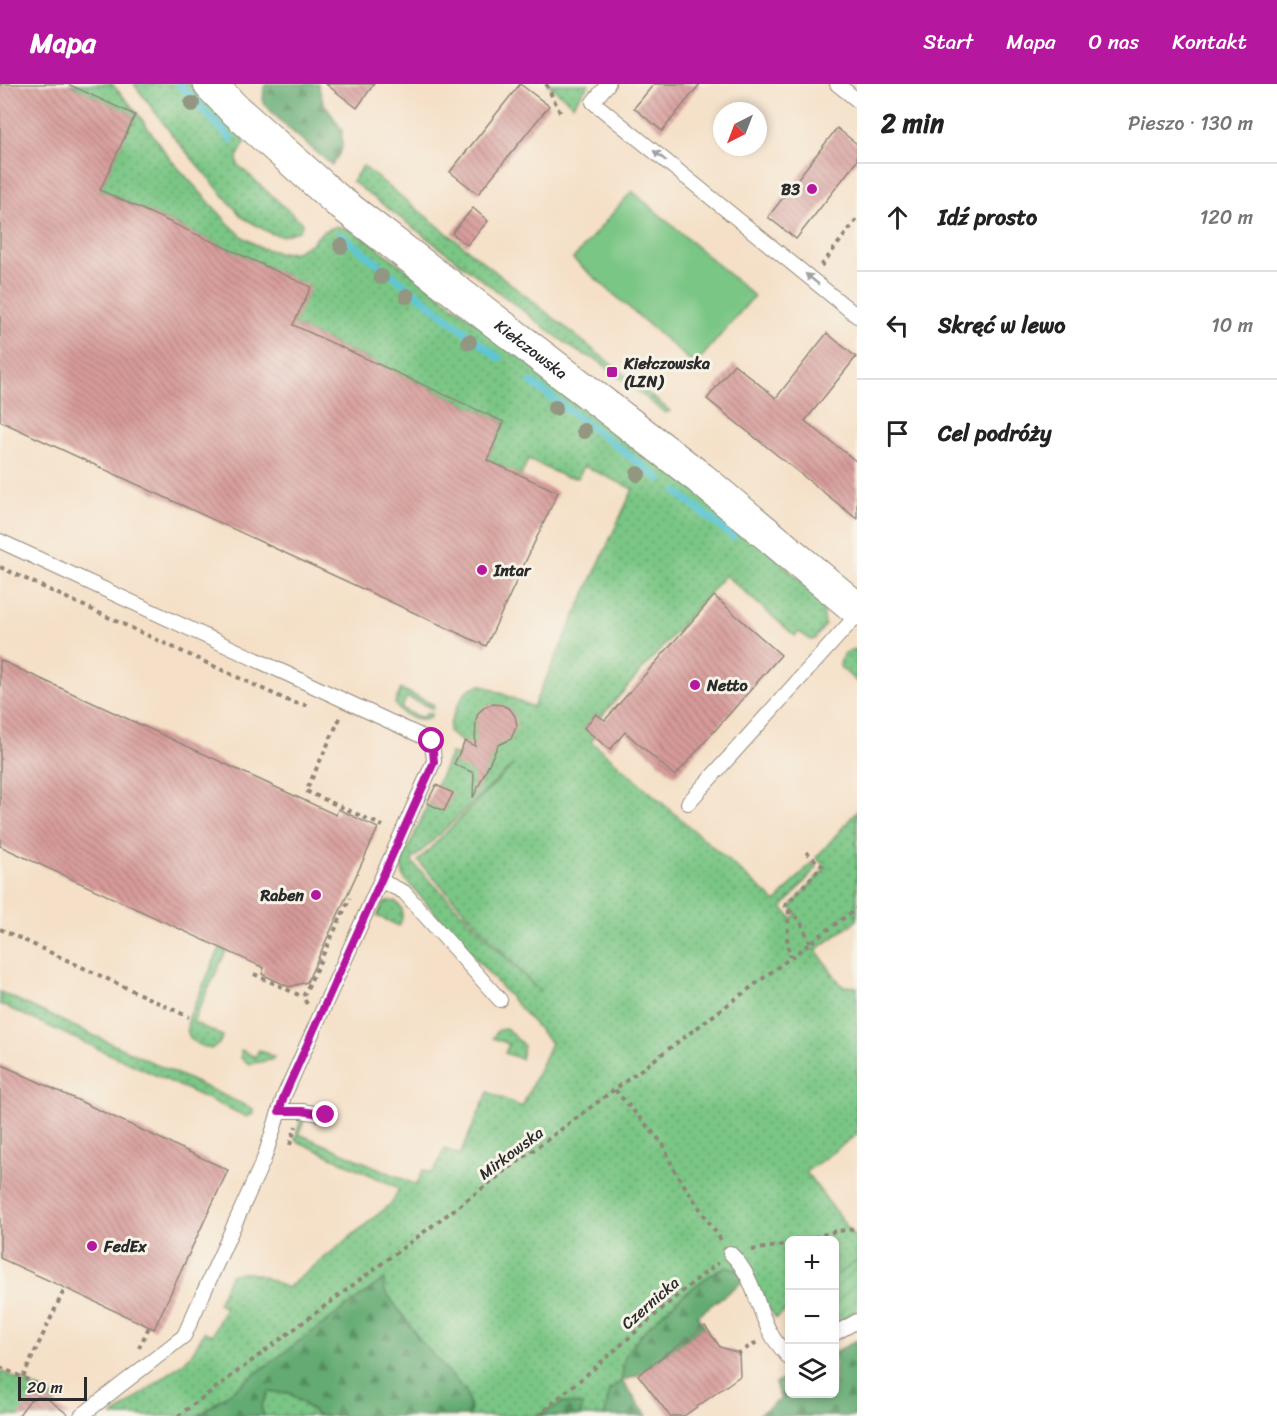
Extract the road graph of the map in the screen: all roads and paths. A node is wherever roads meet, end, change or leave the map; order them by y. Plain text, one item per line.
1 (210, 84) edge
2 (546, 84) edge
3 (608, 84) edge
4 (837, 84) edge
5 (857, 100) edge
6 (562, 116) dead end
7 (857, 219) edge
8 (811, 279) junction
9 (857, 316) edge
10 (0, 541) edge
11 (0, 567) edge
12 (857, 609) edge
13 (857, 615) edge
14 (321, 709) dead end
15 (331, 713) dead end
16 (688, 802) dead end
17 (383, 826) dead end
18 (806, 852) dead end
19 (381, 880) junction
20 (857, 908) edge
21 (789, 910) junction
22 (0, 929) edge
23 (810, 942) junction
24 (790, 957) junction
25 (254, 974) dead end
26 (303, 998) dead end
27 (500, 1000) dead end
28 (189, 1017) dead end
29 (615, 1090) junction
30 (279, 1111) junction
31 (326, 1115) dead end
32 (857, 1229) edge
33 (819, 1236) edge
34 (785, 1245) edge
35 (730, 1253) junction
36 (65, 1288) dead end
37 (857, 1321) edge
38 (839, 1331) edge
39 (785, 1354) edge
40 (0, 1367) edge
41 (23, 1377) junction
42 (58, 1394) dead end
43 (81, 1416) edge
44 (178, 1416) edge
45 (538, 1416) edge

1 - 12 street, Kiełczowska
2 - 6 path
8 -> 3 lane
4 - 5 lane
7 - 8 path
9 -> 8 lane
10 - 19 lane
11 - 14 path
13 - 16 lane
15 - 17 path
18 - 21 path
19 - 27 lane
19 - 30 lane
20 - 23 path, Mirkowska
21 - 23 path
21 - 24 path
22 - 28 path
23 - 24 path, Mirkowska
24 - 29 path, Mirkowska
25 - 26 path
29 - 35 path
29 - 44 path, Mirkowska
30 - 31 lane
30 - 43 lane
32 - 33 path
34 - 35 path
35 - 39 lane
35 - 45 path, Czernicka
36 - 41 path
37 - 38 lane
40 - 41 path
41 - 42 path

